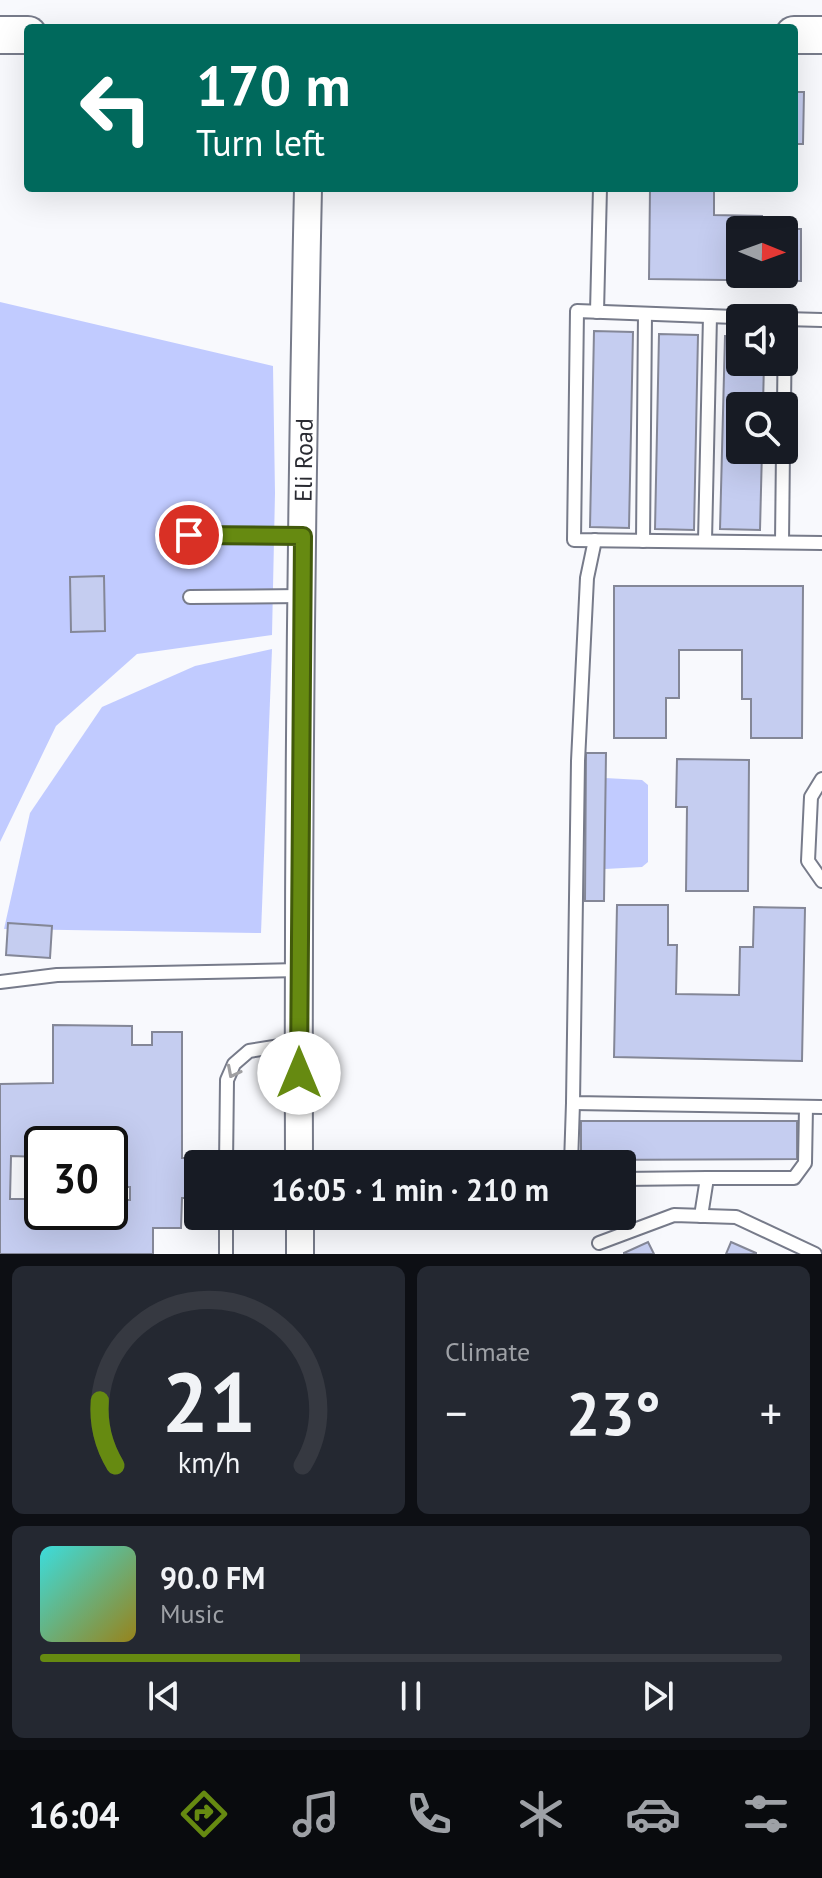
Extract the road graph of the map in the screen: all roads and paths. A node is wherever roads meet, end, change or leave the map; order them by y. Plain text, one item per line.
1 (0, 35) edge
2 (24, 35) edge
3 (798, 35) edge
4 (822, 35) edge
5 (308, 192) edge
6 (600, 192) edge
7 (597, 312) junction
8 (645, 314) junction
9 (710, 316) junction
10 (726, 317) edge
11 (798, 319) edge
12 (822, 320) edge
13 (783, 464) edge
14 (189, 535) dead end
15 (303, 536) junction
16 (595, 540) junction
17 (643, 541) junction
18 (705, 541) junction
19 (782, 542) junction
20 (822, 543) edge
21 (303, 596) junction
22 (190, 597) dead end
23 (822, 779) edge
24 (822, 881) edge
25 (299, 970) junction
26 (0, 982) edge
27 (299, 1043) junction
28 (573, 1103) junction
29 (806, 1107) junction
30 (822, 1107) edge
31 (226, 1150) edge
32 (299, 1150) edge
33 (571, 1150) edge
34 (707, 1178) junction
35 (636, 1179) edge
36 (701, 1216) junction
37 (226, 1230) edge
38 (300, 1230) edge
39 (599, 1243) dead end
40 (226, 1254) edge
41 (300, 1254) edge
42 (815, 1254) edge

1 - 2 street
3 - 4 street
5 - 15 street, Eli Road
6 - 7 lane
7 - 8 lane
7 - 16 lane
8 - 9 lane
8 - 17 lane
9 - 10 lane
9 - 18 lane
11 - 12 lane
13 - 19 lane
14 - 15 lane
15 - 21 street, Eli Road
16 - 17 lane
16 - 28 lane
17 - 18 lane
18 - 19 lane
19 - 20 lane
21 - 22 lane
21 - 25 street, Eli Road
23 - 24 lane
25 - 26 lane
25 - 27 street, Eli Road
27 -> 31 lane
27 - 32 street, Eli Road
28 - 29 lane
28 - 33 lane
29 - 30 lane
29 - 34 lane
34 - 35 lane
34 - 36 lane
36 - 39 lane
36 - 42 lane
37 - 40 lane
38 - 41 street

